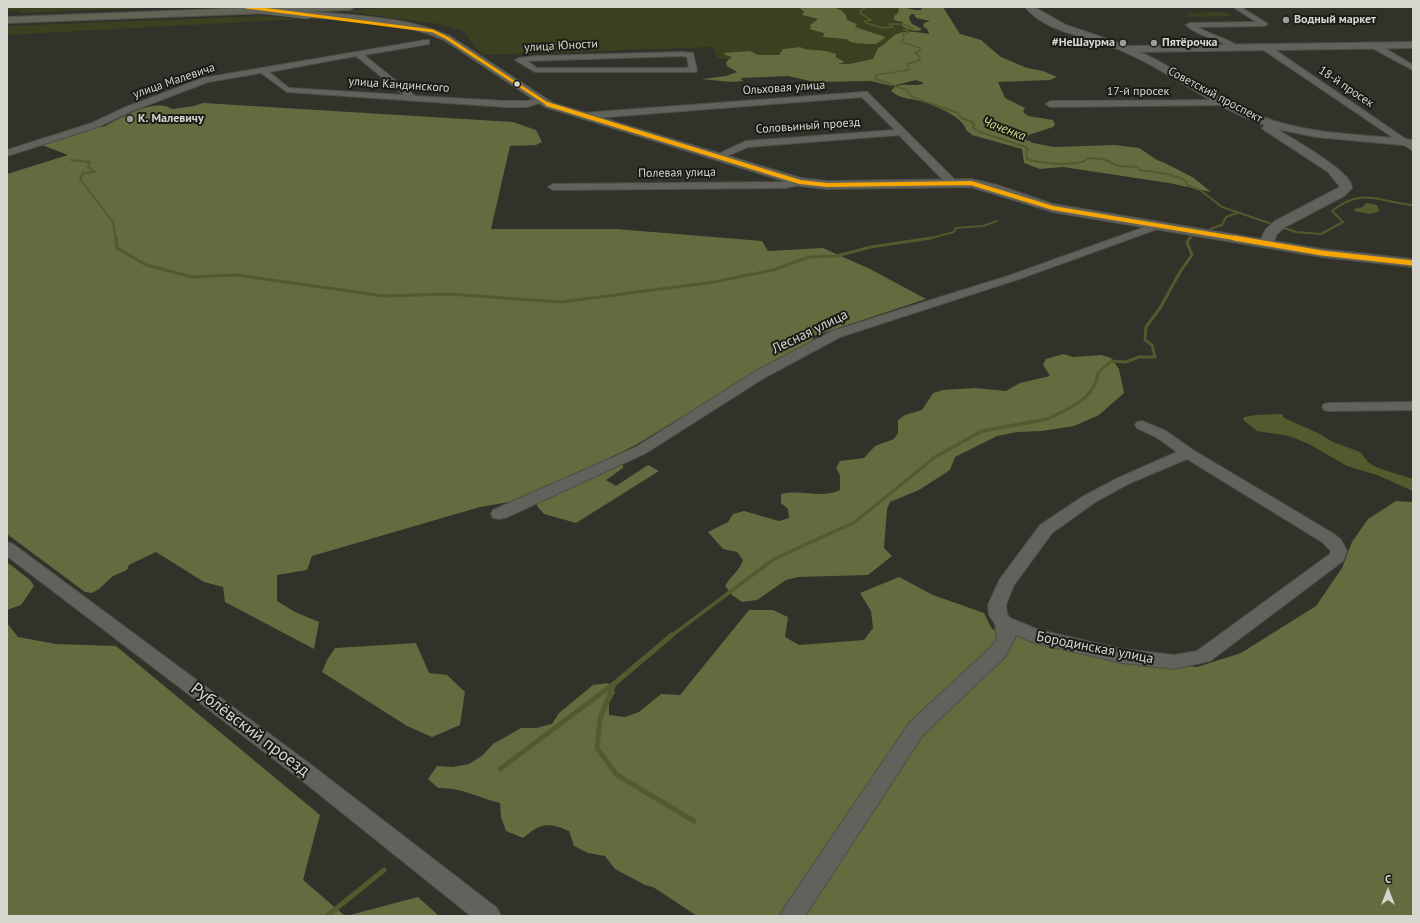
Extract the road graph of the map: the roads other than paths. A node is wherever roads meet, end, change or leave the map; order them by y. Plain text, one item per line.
1 (246, 7) edge
2 (252, 7) edge
3 (350, 7) edge
4 (1029, 7) edge
5 (1236, 7) edge
6 (7, 16) edge
7 (7, 20) edge
8 (426, 42) dead end
9 (1413, 45) edge
10 (1375, 46) junction
11 (1232, 47) junction
12 (1264, 47) junction
13 (1127, 49) junction
14 (358, 54) junction
15 (1413, 68) edge
16 (262, 70) junction
17 (655, 70) joint
18 (413, 98) junction
19 (542, 101) junction
20 (1226, 103) junction
21 (1050, 104) dead end
22 (582, 116) junction
23 (1268, 123) junction
24 (903, 132) junction
25 (1410, 145) edge
26 (7, 153) edge
27 (717, 157) junction
28 (800, 182) junction
29 (951, 182) junction
30 (553, 187) dead end
31 (1156, 226) junction
32 (1266, 244) junction
33 (1413, 263) edge
34 (1413, 406) edge
35 (1329, 407) dead end
36 (1142, 425) dead end
37 (1188, 453) junction
38 (499, 514) dead end
39 (7, 548) edge
40 (1004, 623) junction
41 (489, 916) edge
42 (792, 916) edge

1 - 19 street, bridge
2 - 6 highway
3 - 7 highway
4 - 13 street, Советский проспект
5 - 11 street
8 - 14 street, улица Малевича
9 - 10 street
10 - 12 street
10 - 15 street
11 - 12 street
11 - 13 street
12 - 25 street, 18-й просек
13 - 20 street, Советский проспект
14 - 16 street, улица Малевича
14 - 18 street
16 - 18 street, улица Кандинского
16 - 26 street, улица Малевича
17 - 17 street, улица Юности
18 - 19 street, улица Кандинского
19 - 22 street
20 - 21 street, 17-й просек
20 - 23 street, Советский проспект
22 - 24 street, Ольховая улица
22 - 27 street
23 - 25 street, Советский проспект
23 - 32 street
24 - 27 street, Соловьиный проезд
24 - 29 street, Ольховая улица
27 - 28 street
28 - 29 street
28 - 30 street, Полевая улица
29 - 31 street
31 - 32 street
31 - 38 street, Лесная улица
32 - 33 street
34 - 35 street
36 - 37 street, Бородинская улица
37 - 40 street
37 - 40 street, Бородинская улица
39 - 41 street, Рублёвский проезд
40 - 42 street

